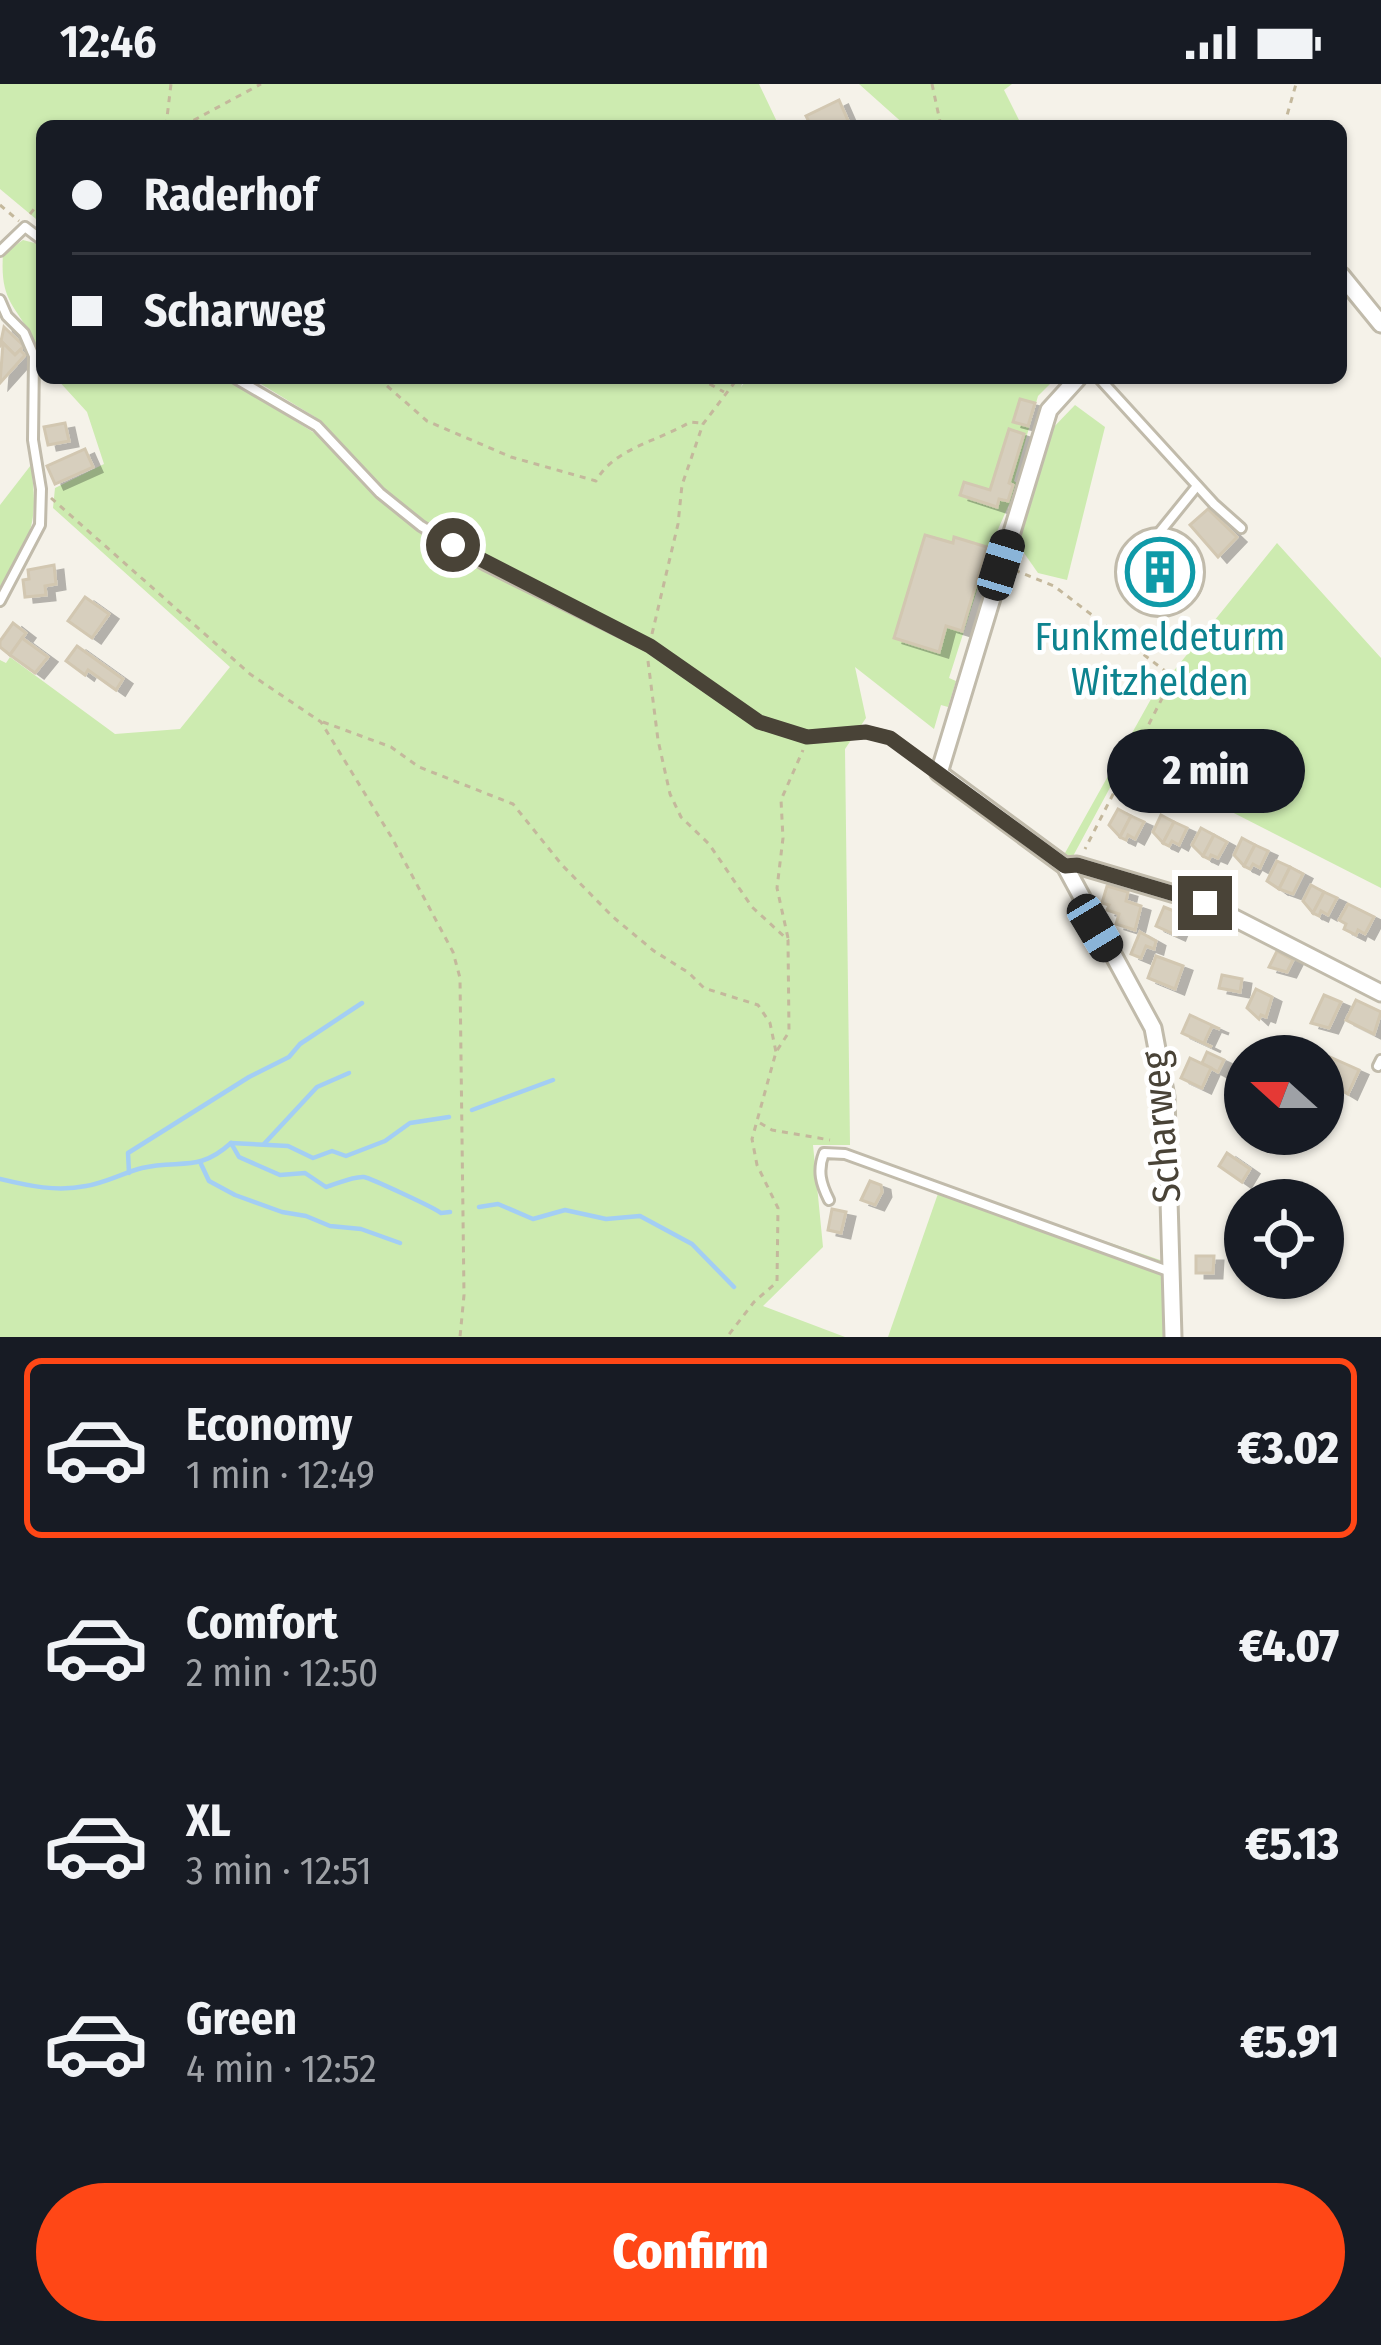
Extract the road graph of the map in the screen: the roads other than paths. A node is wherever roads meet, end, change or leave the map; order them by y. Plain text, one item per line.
1 (36, 235) edge
2 (0, 251) edge
3 (1347, 282) edge
4 (0, 300) edge
5 (1381, 324) edge
6 (245, 384) edge
7 (1073, 384) edge
8 (1104, 384) edge
9 (1197, 486) junction
10 (1241, 528) dead end
11 (1159, 533) junction
12 (0, 601) edge
13 (939, 773) junction
14 (1071, 866) junction
15 (1381, 993) edge
16 (829, 1200) dead end
17 (1168, 1271) junction
18 (1173, 1337) edge

1 - 2 lane
3 - 5 street
4 - 12 lane
6 - 13 lane
7 - 13 street
8 - 9 lane
9 - 10 lane
9 - 11 lane
11 - 11 lane
13 - 14 street, Scharweg
14 - 15 street, Scharweg
14 - 17 street, Scharweg
16 - 17 lane
17 - 18 street, Scharweg

